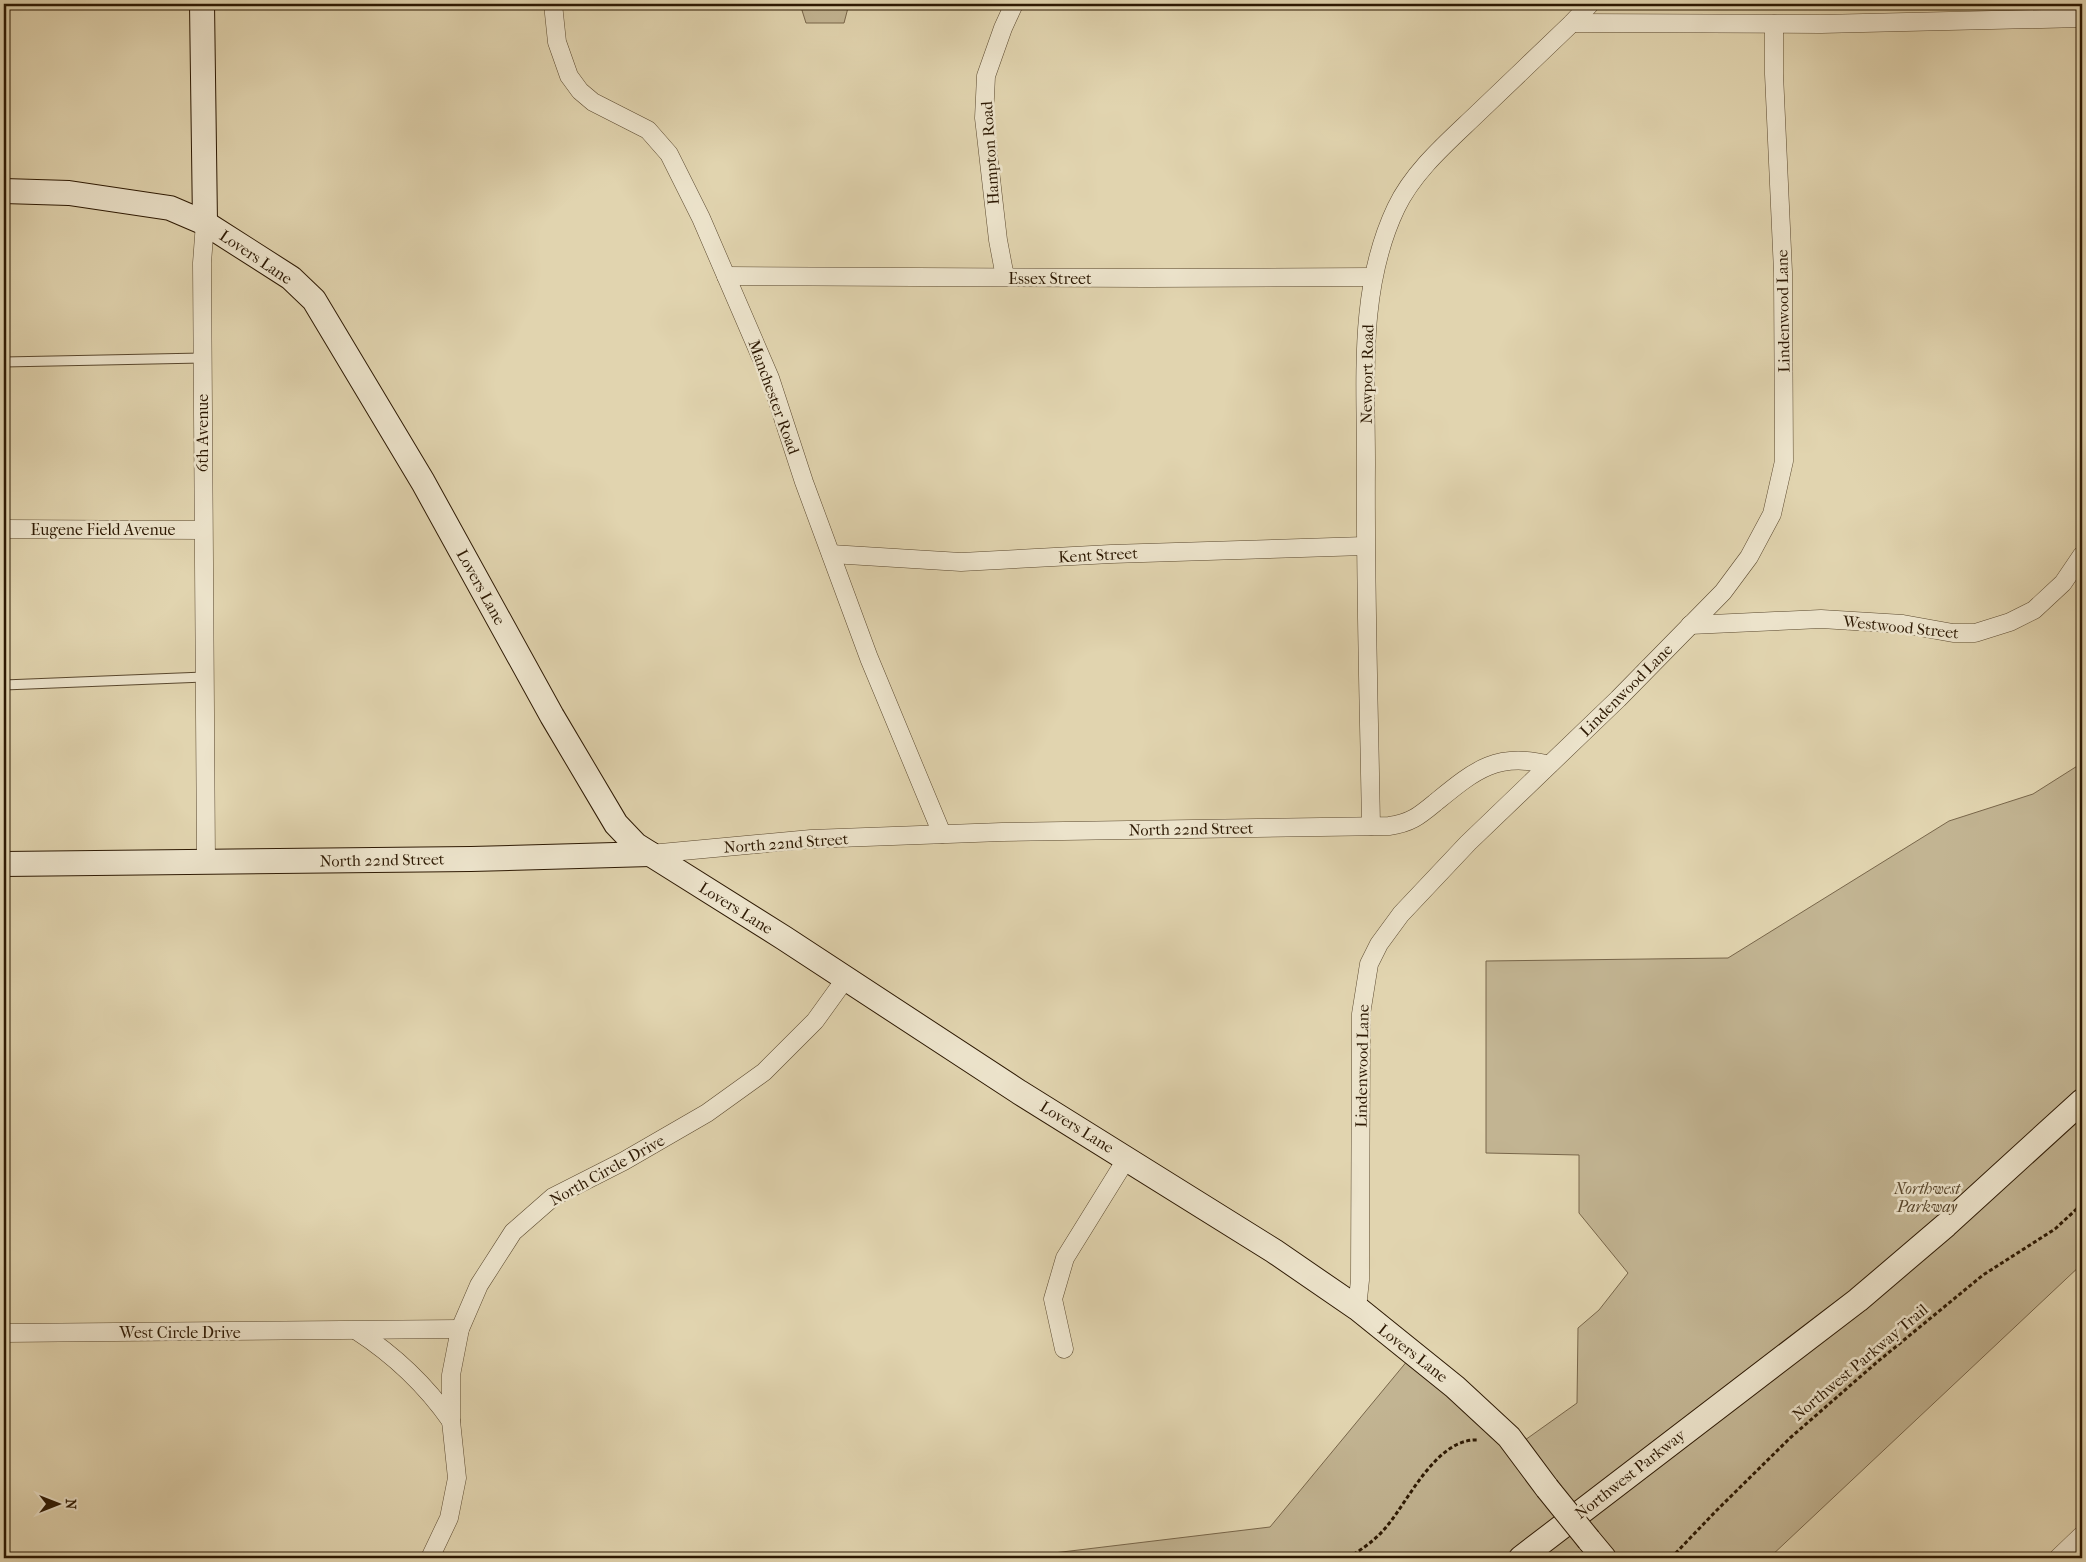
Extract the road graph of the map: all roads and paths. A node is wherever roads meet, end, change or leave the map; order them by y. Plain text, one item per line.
1 (202, 4) edge
2 (553, 4) edge
3 (1014, 4) edge
4 (1590, 4) edge
5 (2082, 18) edge
6 (1572, 23) junction
7 (1774, 24) junction
8 (4, 191) edge
9 (205, 222) junction
10 (726, 276) junction
11 (1005, 277) junction
12 (1373, 277) junction
13 (202, 358) junction
14 (4, 362) edge
15 (4, 529) edge
16 (202, 530) junction
17 (1365, 546) junction
18 (831, 554) junction
19 (2082, 555) edge
20 (1690, 625) junction
21 (204, 677) junction
22 (4, 685) edge
23 (1549, 765) junction
24 (1371, 826) junction
25 (942, 834) junction
26 (650, 854) junction
27 (206, 862) junction
28 (4, 864) edge
29 (846, 978) junction
30 (2082, 1101) edge
31 (1127, 1158) junction
32 (2082, 1204) edge
33 (1357, 1308) junction
34 (460, 1329) junction
35 (356, 1331) junction
36 (4, 1333) edge
37 (1064, 1349) dead end
38 (451, 1421) junction
39 (1483, 1440) dead end
40 (2082, 1535) edge
41 (1600, 1554) edge
42 (430, 1558) edge
43 (1348, 1558) edge
44 (1521, 1558) edge
45 (1671, 1558) edge
46 (2058, 1558) edge

1 - 9 street, 6th Avenue
2 - 10 street, Manchester Road
3 - 11 street, Hampton Road
4 - 6 street, Newport Road
5 - 7 street
6 - 7 street
6 - 12 street, Newport Road
7 - 20 street, Lindenwood Lane
8 - 9 street, Lovers Lane
9 - 13 street, 6th Avenue
9 - 26 street, Lovers Lane
10 - 11 street, Essex Street
10 - 18 street, Manchester Road
11 - 12 street, Essex Street
12 - 17 street, Newport Road
13 - 14 lane
13 - 16 street, 6th Avenue
15 - 16 street, Eugene Field Avenue
16 - 21 street, 6th Avenue
17 - 18 street, Kent Street
17 - 24 street, Newport Road
18 - 25 street, Manchester Road
19 - 20 street, Westwood Street
20 - 23 street, Lindenwood Lane
21 - 22 lane
21 - 27 street, 6th Avenue
23 - 24 street, North 22nd Street
23 - 33 street, Lindenwood Lane
24 - 25 street, North 22nd Street
25 - 26 street, North 22nd Street
26 - 27 street, North 22nd Street
26 - 29 street, Lovers Lane
27 - 28 street, North 22nd Street
29 - 31 street, Lovers Lane
29 - 34 street, North Circle Drive
30 - 44 street, Northwest Parkway
31 - 33 street, Lovers Lane
31 - 37 street
32 - 45 path, Northwest Parkway Trail
33 - 41 street, Lovers Lane, bridge
34 - 35 street, West Circle Drive
34 - 38 street, North Circle Drive
35 - 36 street, West Circle Drive
35 - 38 street
38 - 42 street, North Circle Drive
39 - 43 path
40 - 46 street

